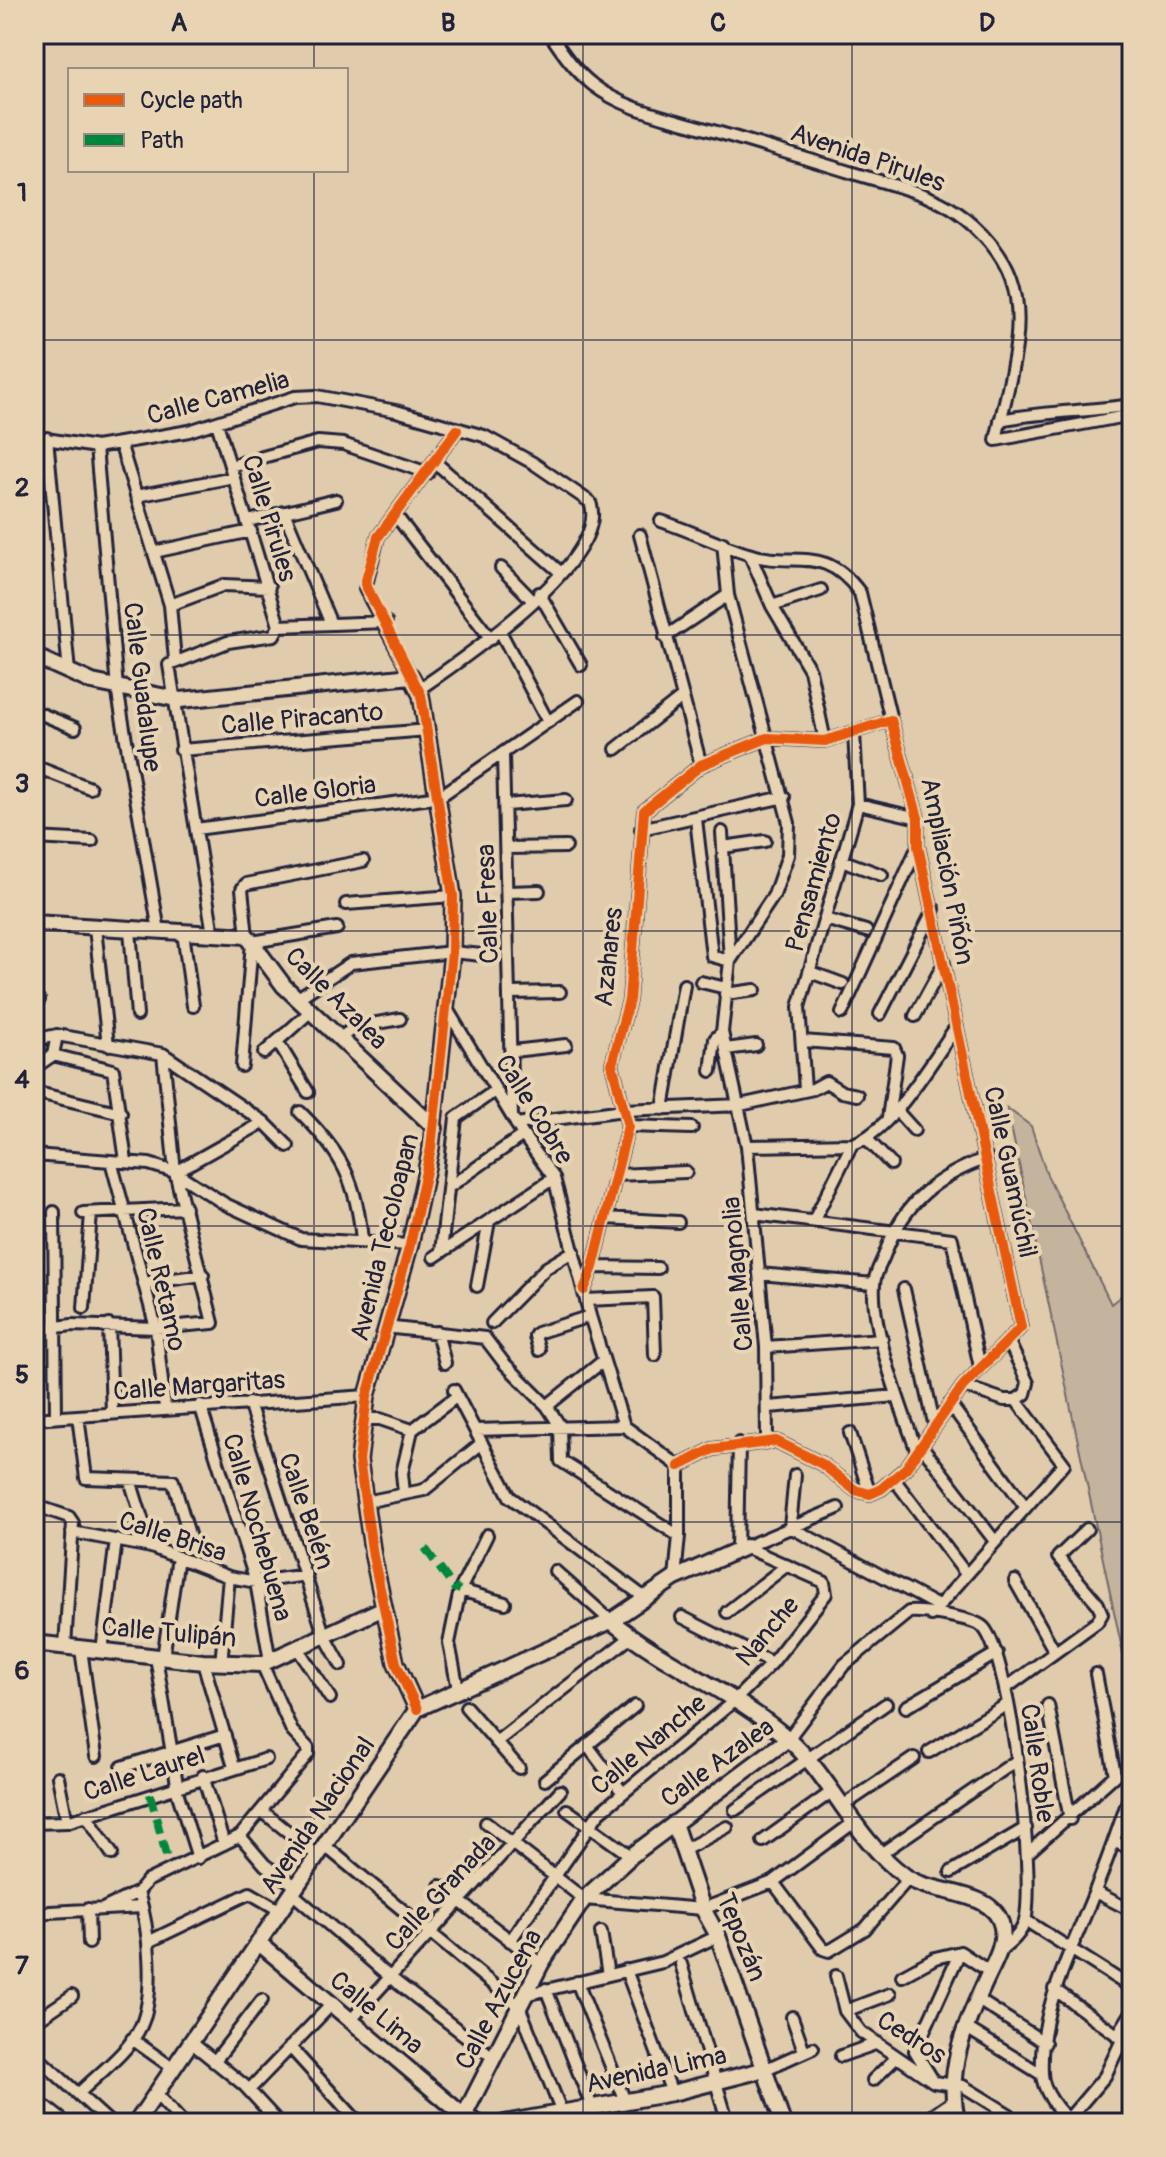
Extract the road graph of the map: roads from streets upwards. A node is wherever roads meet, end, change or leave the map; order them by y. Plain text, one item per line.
1 (550, 34) edge
2 (1126, 411) edge
3 (1000, 420) junction
4 (217, 423) junction
5 (457, 430) junction
6 (34, 437) edge
7 (47, 438) junction
8 (120, 443) junction
9 (96, 447) junction
10 (435, 462) junction
11 (232, 472) junction
12 (428, 473) junction
13 (136, 496) junction
14 (336, 500) dead end
15 (284, 512) junction
16 (397, 517) junction
17 (661, 521) dead end
18 (249, 526) junction
19 (640, 535) dead end
20 (723, 543) junction
21 (154, 552) junction
22 (750, 555) junction
23 (501, 568) dead end
24 (560, 572) junction
25 (269, 587) junction
26 (821, 590) dead end
27 (728, 595) junction
28 (535, 596) junction
29 (170, 605) junction
30 (772, 606) junction
31 (386, 622) junction
32 (331, 624) junction
33 (279, 626) junction
34 (500, 631) junction
35 (665, 637) junction
36 (491, 639) junction
37 (34, 656) edge
38 (175, 660) junction
39 (581, 665) dead end
40 (69, 672) junction
41 (411, 676) junction
42 (117, 688) junction
43 (418, 690) junction
44 (681, 698) junction
45 (173, 699) junction
46 (578, 701) dead end
47 (34, 711) edge
48 (548, 722) junction
49 (891, 722) junction
50 (75, 728) dead end
51 (428, 730) junction
52 (854, 733) junction
53 (767, 738) junction
54 (825, 741) junction
55 (616, 749) dead end
56 (181, 750) junction
57 (503, 755) junction
58 (701, 765) junction
59 (34, 766) edge
60 (90, 788) dead end
61 (439, 797) junction
62 (784, 797) junction
63 (566, 800) dead end
64 (858, 804) junction
65 (506, 805) junction
66 (918, 818) junction
67 (696, 819) junction
68 (196, 829) junction
69 (641, 829) junction
70 (722, 832) dead end
71 (34, 838) edge
72 (92, 841) dead end
73 (765, 841) dead end
74 (918, 846) junction
75 (566, 847) dead end
76 (723, 847) junction
77 (507, 848) junction
78 (841, 860) junction
79 (363, 861) dead end
80 (882, 875) dead end
81 (539, 891) dead end
82 (508, 892) junction
83 (453, 896) junction
84 (346, 904) dead end
85 (934, 909) junction
86 (825, 919) junction
87 (34, 923) edge
88 (95, 928) junction
89 (337, 928) dead end
90 (130, 930) junction
91 (159, 931) junction
92 (866, 931) dead end
93 (183, 932) junction
94 (213, 934) junction
95 (250, 939) junction
96 (452, 952) junction
97 (492, 956) dead end
98 (730, 961) junction
99 (944, 963) junction
100 (810, 972) junction
101 (701, 982) dead end
102 (843, 984) dead end
103 (684, 985) dead end
104 (755, 990) dead end
105 (725, 991) junction
106 (560, 992) dead end
107 (511, 993) junction
108 (298, 998) junction
109 (193, 1006) dead end
110 (446, 1007) junction
111 (311, 1011) junction
112 (842, 1013) dead end
113 (880, 1014) dead end
114 (137, 1015) dead end
115 (915, 1016) dead end
116 (400, 1019) dead end
117 (956, 1027) junction
118 (722, 1032) junction
119 (57, 1035) junction
120 (340, 1038) junction
121 (34, 1040) edge
122 (277, 1041) junction
123 (803, 1041) junction
124 (108, 1045) junction
125 (566, 1045) dead end
126 (756, 1045) dead end
127 (726, 1049) junction
128 (513, 1051) junction
129 (264, 1053) dead end
130 (163, 1054) junction
131 (53, 1055) junction
132 (242, 1066) dead end
133 (34, 1068) edge
134 (711, 1071) dead end
135 (805, 1089) junction
136 (496, 1090) junction
137 (34, 1092) edge
138 (308, 1092) dead end
139 (857, 1095) dead end
140 (740, 1105) junction
141 (663, 1109) junction
142 (624, 1110) junction
143 (300, 1112) dead end
144 (121, 1113) junction
145 (892, 1114) junction
146 (514, 1120) junction
147 (264, 1122) junction
148 (628, 1126) junction
149 (435, 1128) junction
150 (692, 1128) dead end
151 (914, 1130) dead end
152 (523, 1135) junction
153 (866, 1138) junction
154 (852, 1144) junction
155 (288, 1146) dead end
156 (747, 1146) junction
157 (34, 1155) edge
158 (987, 1158) junction
159 (111, 1161) junction
160 (126, 1161) junction
161 (891, 1164) dead end
162 (175, 1172) junction
163 (686, 1172) dead end
164 (616, 1175) junction
165 (554, 1178) junction
166 (449, 1187) junction
167 (185, 1208) junction
168 (54, 1212) dead end
169 (125, 1212) junction
170 (754, 1214) junction
171 (605, 1218) junction
172 (814, 1220) junction
173 (489, 1221) junction
174 (678, 1222) dead end
175 (893, 1230) junction
176 (362, 1241) junction
177 (410, 1245) junction
178 (574, 1251) junction
179 (593, 1267) junction
180 (658, 1268) dead end
181 (759, 1274) junction
182 (203, 1275) junction
183 (144, 1283) junction
184 (874, 1284) junction
185 (477, 1286) dead end
186 (904, 1289) dead end
187 (585, 1295) junction
188 (84, 1308) dead end
189 (590, 1316) junction
190 (492, 1323) dead end
191 (109, 1325) junction
192 (54, 1327) junction
193 (385, 1327) junction
194 (156, 1328) junction
195 (34, 1330) edge
196 (437, 1332) junction
197 (882, 1339) junction
198 (1008, 1340) junction
199 (766, 1347) junction
200 (539, 1350) dead end
201 (655, 1355) dead end
202 (603, 1361) junction
203 (445, 1363) dead end
204 (980, 1367) junction
205 (963, 1386) junction
206 (367, 1396) junction
207 (897, 1396) junction
208 (1016, 1400) junction
209 (249, 1403) junction
210 (950, 1404) junction
211 (200, 1405) junction
212 (547, 1406) junction
213 (769, 1407) junction
214 (165, 1408) junction
215 (112, 1413) junction
216 (78, 1416) junction
217 (56, 1417) junction
218 (34, 1419) edge
219 (363, 1419) junction
220 (934, 1423) junction
221 (560, 1426) junction
222 (624, 1426) junction
223 (412, 1430) junction
224 (475, 1430) junction
225 (850, 1433) dead end
226 (767, 1440) junction
227 (482, 1443) junction
228 (739, 1443) junction
229 (919, 1448) junction
230 (679, 1466) junction
231 (795, 1475) dead end
232 (894, 1479) junction
233 (130, 1480) junction
234 (404, 1493) junction
235 (870, 1494) junction
236 (365, 1502) junction
237 (34, 1505) edge
238 (1024, 1505) junction
239 (838, 1508) dead end
240 (72, 1526) junction
241 (790, 1527) junction
242 (1087, 1529) dead end
243 (487, 1535) dead end
244 (679, 1536) junction
245 (116, 1540) junction
246 (994, 1540) junction
247 (191, 1541) dead end
248 (151, 1547) junction
249 (741, 1549) junction
250 (178, 1557) junction
251 (786, 1566) junction
252 (555, 1571) dead end
253 (966, 1574) junction
254 (307, 1575) junction
255 (229, 1577) junction
256 (675, 1578) junction
257 (1015, 1581) dead end
258 (256, 1582) junction
259 (460, 1590) junction
260 (645, 1598) junction
261 (505, 1603) dead end
262 (384, 1608) junction
263 (934, 1610) junction
264 (727, 1612) dead end
265 (682, 1617) dead end
266 (611, 1621) junction
267 (324, 1634) junction
268 (631, 1637) junction
269 (34, 1643) edge
270 (73, 1648) junction
271 (298, 1649) junction
272 (102, 1651) junction
273 (1055, 1652) junction
274 (997, 1653) junction
275 (160, 1658) junction
276 (203, 1662) junction
277 (266, 1662) junction
278 (772, 1663) junction
279 (221, 1664) junction
280 (341, 1665) dead end
281 (1096, 1674) dead end
282 (1006, 1688) junction
283 (458, 1689) junction
284 (330, 1698) dead end
285 (734, 1701) junction
286 (886, 1704) dead end
287 (1006, 1705) junction
288 (1048, 1705) dead end
289 (635, 1706) dead end
290 (466, 1707) dead end
291 (906, 1707) dead end
292 (417, 1709) junction
293 (225, 1735) junction
294 (788, 1739) junction
295 (496, 1742) junction
296 (587, 1745) junction
297 (171, 1752) junction
298 (929, 1752) dead end
299 (96, 1756) dead end
300 (914, 1758) dead end
301 (266, 1759) dead end
302 (1016, 1761) junction
303 (807, 1762) junction
304 (122, 1767) dead end
305 (234, 1767) junction
306 (519, 1768) dead end
307 (203, 1776) junction
308 (58, 1777) dead end
309 (545, 1780) dead end
310 (176, 1785) junction
311 (560, 1791) dead end
312 (623, 1793) junction
313 (830, 1793) junction
314 (1129, 1797) dead end
315 (841, 1807) junction
316 (567, 1810) dead end
317 (735, 1810) dead end
318 (262, 1811) junction
319 (86, 1815) junction
320 (1070, 1819) junction
321 (67, 1822) junction
322 (34, 1823) edge
323 (486, 1823) dead end
324 (674, 1823) junction
325 (853, 1823) junction
326 (727, 1827) dead end
327 (592, 1828) junction
328 (1026, 1828) junction
329 (240, 1836) junction
330 (763, 1841) dead end
331 (1115, 1842) junction
332 (224, 1844) junction
333 (514, 1844) junction
334 (1132, 1849) edge
335 (320, 1850) junction
336 (684, 1850) junction
337 (1029, 1852) junction
338 (112, 1854) dead end
339 (879, 1855) junction
340 (631, 1856) junction
341 (198, 1858) junction
342 (951, 1872) dead end
343 (554, 1877) junction
344 (908, 1879) junction
345 (773, 1882) junction
346 (440, 1886) dead end
347 (294, 1890) junction
348 (138, 1892) junction
349 (1095, 1892) junction
350 (584, 1899) junction
351 (462, 1903) junction
352 (142, 1907) junction
353 (105, 1908) junction
354 (88, 1909) junction
355 (703, 1909) junction
356 (281, 1911) junction
357 (1132, 1911) edge
358 (34, 1917) edge
359 (1025, 1920) junction
360 (601, 1932) dead end
361 (432, 1933) junction
362 (718, 1936) junction
363 (510, 1941) junction
364 (148, 1942) junction
365 (89, 1943) dead end
366 (259, 1943) junction
367 (1072, 1949) junction
368 (960, 1952) junction
369 (998, 1953) junction
370 (541, 1964) junction
371 (681, 1964) dead end
372 (626, 1970) junction
373 (990, 1972) junction
374 (608, 1975) junction
375 (836, 1976) dead end
376 (902, 1976) dead end
377 (391, 1978) junction
378 (577, 1982) junction
379 (1132, 1988) edge
380 (546, 1989) junction
381 (1054, 1989) junction
382 (890, 1994) dead end
383 (72, 1996) dead end
384 (977, 1999) junction
385 (262, 2000) dead end
386 (522, 2001) junction
387 (331, 2005) junction
388 (845, 2011) junction
389 (1132, 2012) edge
390 (792, 2017) dead end
391 (350, 2021) junction
392 (34, 2022) edge
393 (965, 2027) junction
394 (132, 2039) junction
395 (1124, 2041) edge
396 (192, 2043) junction
397 (878, 2043) junction
398 (1045, 2043) junction
399 (290, 2047) junction
400 (34, 2054) edge
401 (841, 2056) dead end
402 (897, 2057) junction
403 (494, 2058) junction
404 (214, 2062) junction
405 (174, 2069) junction
406 (766, 2069) junction
407 (1041, 2074) junction
408 (873, 2080) dead end
409 (934, 2082) junction
410 (718, 2084) junction
411 (953, 2084) junction
412 (249, 2090) junction
413 (672, 2093) junction
414 (78, 2094) junction
415 (156, 2094) junction
416 (625, 2101) junction
417 (952, 2102) junction
418 (592, 2107) junction
419 (562, 2113) junction
420 (1010, 2115) dead end
421 (34, 2117) edge
422 (463, 2120) edge
423 (727, 2120) edge
424 (1069, 2122) edge
425 (66, 2123) edge
426 (110, 2123) edge
427 (136, 2123) edge
428 (183, 2123) edge
429 (279, 2123) edge
430 (359, 2123) edge
431 (478, 2123) edge
432 (504, 2123) edge
433 (695, 2123) edge
434 (783, 2123) edge
435 (921, 2123) edge
436 (958, 2123) edge

1 - 3 street, Avenida Pirules
2 - 3 street
2 - 3 street, Avenida Pirules
4 - 5 street, Calle Camelia
4 - 8 street, Calle Camelia
4 - 11 street, Calle Pirules
5 - 10 street
5 - 24 street, Calle Camelia
6 - 7 street, Calle Camelia
7 - 9 street, Calle Camelia
7 - 40 street
8 - 9 street, Calle Camelia
8 - 13 street
9 - 42 street, Calle Guadalupe
10 - 12 street
10 - 24 street
11 - 12 street
11 - 13 street
11 - 18 street, Calle Pirules
12 - 16 street
13 - 21 street
14 - 15 street
15 - 18 street
15 - 32 street
16 - 31 street
16 - 36 street
17 - 20 street
18 - 21 street
18 - 25 street, Calle Pirules
19 - 35 street
20 - 22 street
20 - 27 street
21 - 29 street
22 - 30 street
22 - 49 street, Ampliación Piñón
23 - 28 street
24 - 28 street
25 - 29 street
25 - 33 street, Calle Pirules
26 - 30 street
27 - 35 street
27 - 53 street
28 - 34 street
28 - 39 street
29 - 38 street
30 - 54 street
31 - 32 street
31 - 41 street
32 - 33 street
33 - 38 street
34 - 36 street
34 - 48 street
35 - 44 street
36 - 43 street
37 - 40 street
38 - 45 street
40 - 42 street
41 - 43 street, Avenida Tecoloapan
41 - 45 street
42 - 45 street
42 - 91 street, Calle Guadalupe
43 - 51 street, Avenida Tecoloapan
44 - 55 street
44 - 58 street
45 - 56 street
46 - 48 street
47 - 50 street
48 - 57 street
49 - 52 street
49 - 66 street, Ampliación Piñón
51 - 56 street, Calle Piracanto
51 - 61 street, Avenida Tecoloapan
52 - 54 street
52 - 64 street, Pensamiento
53 - 54 street
53 - 58 street, Azahares
53 - 62 street
56 - 68 street
57 - 61 street
57 - 65 street, Calle Fresa
58 - 69 street, Azahares
59 - 60 street
61 - 68 street, Calle Gloria
61 - 83 street, Avenida Tecoloapan
62 - 67 street
62 - 98 street
63 - 65 street
64 - 66 street
64 - 78 street, Pensamiento
65 - 77 street, Calle Fresa
66 - 74 street, Ampliación Piñón
67 - 69 street
67 - 98 street
68 - 94 street
69 - 142 street, Azahares
70 - 76 street
71 - 72 street
73 - 76 street
74 - 85 street, Ampliación Piñón
74 - 112 street
75 - 77 street
76 - 98 street
77 - 82 street, Calle Fresa
78 - 80 street
78 - 86 street, Pensamiento
79 - 95 street, Calle Azalea
81 - 82 street
82 - 107 street, Calle Fresa
83 - 84 street
83 - 96 street, Avenida Tecoloapan
85 - 99 street, Ampliación Piñón
85 - 113 street
86 - 92 street
86 - 100 street, Pensamiento
87 - 88 street
88 - 90 street
88 - 124 street
89 - 95 street
90 - 91 street
90 - 114 street
91 - 93 street
93 - 94 street
93 - 109 street
94 - 95 street
95 - 108 street, Calle Azalea
95 - 132 street
96 - 97 street
96 - 108 street
96 - 110 street, Avenida Tecoloapan
98 - 105 street
99 - 115 street
99 - 117 street, Ampliación Piñón
100 - 102 street
100 - 123 street, Pensamiento
101 - 105 street
103 - 141 street
104 - 105 street
105 - 118 street
106 - 107 street
107 - 128 street, Calle Fresa
108 - 111 street, Calle Azalea
110 - 136 street, Calle Cobre
110 - 149 street, Avenida Tecoloapan
111 - 120 street, Calle Azalea
111 - 122 street
116 - 120 street
117 - 145 street
117 - 158 street, Calle Guamúchil
118 - 127 street, Calle Magnolia
118 - 134 street
119 - 121 street
119 - 124 street
119 - 131 street
120 - 149 street, Calle Azalea
122 - 129 street
122 - 138 street
123 - 135 street, Pensamiento
123 - 145 street
124 - 130 street
125 - 128 street
126 - 127 street
127 - 140 street, Calle Magnolia
128 - 146 street, Calle Fresa
130 - 147 street
130 - 162 street
131 - 133 street
131 - 144 street
135 - 139 street
135 - 140 street
136 - 146 street, Calle Cobre
136 - 166 street
137 - 144 street
140 - 141 street
140 - 156 street, Calle Magnolia
141 - 142 street
142 - 146 street
142 - 148 street, Azahares
143 - 176 street
144 - 160 street
145 - 151 street
145 - 153 street
146 - 152 street, Calle Cobre
147 - 155 street
147 - 162 street
148 - 150 street
148 - 164 street, Azahares
149 - 177 street, Avenida Tecoloapan
152 - 165 street, Calle Cobre
152 - 166 street
153 - 154 street
153 - 161 street
154 - 156 street
154 - 172 street
156 - 170 street, Calle Magnolia
157 - 159 street
158 - 175 street
158 - 198 street, Calle Guamúchil
159 - 160 street
159 - 169 street, Calle Retamo
160 - 162 street
162 - 167 street
162 - 176 street
163 - 164 street
164 - 171 street, Azahares
165 - 173 street
165 - 178 street, Calle Cobre
166 - 173 street
167 - 169 street
167 - 182 street
168 - 192 street
169 - 183 street, Calle Retamo
169 - 188 street
170 - 172 street
170 - 181 street, Calle Magnolia
171 - 174 street
171 - 179 street, Azahares
172 - 175 street
173 - 185 street
175 - 184 street
175 - 204 street
176 - 177 street
177 - 193 street, Avenida Tecoloapan
178 - 187 street, Calle Cobre
178 - 190 street
179 - 180 street
179 - 187 street, Azahares
181 - 184 street
181 - 199 street, Calle Magnolia
182 - 183 street
182 - 194 street
183 - 194 street, Calle Retamo
184 - 197 street
186 - 220 street
187 - 189 street, Calle Cobre
187 - 201 street
189 - 200 street
189 - 202 street, Calle Cobre
191 - 192 street
191 - 194 street
191 - 215 street
192 - 195 street
192 - 217 street
193 - 196 street
193 - 206 street, Avenida Tecoloapan
194 - 214 street, Calle Retamo
196 - 203 street
196 - 212 street
197 - 199 street
197 - 207 street
198 - 204 street
198 - 208 street
199 - 213 street, Calle Magnolia
202 - 212 street
202 - 222 street, Calle Cobre
204 - 205 street
205 - 208 street
205 - 210 street
206 - 209 street, Calle Margaritas
206 - 219 street, Avenida Tecoloapan
207 - 213 street
207 - 229 street
208 - 238 street
209 - 211 street, Calle Margaritas
209 - 254 street, Calle Belén
210 - 220 street
210 - 238 street
211 - 214 street, Calle Margaritas
211 - 258 street, Calle Nochebuena
212 - 221 street
213 - 226 street, Calle Magnolia
214 - 215 street, Calle Margaritas
215 - 216 street, Calle Margaritas
216 - 217 street, Calle Margaritas
216 - 233 street
217 - 218 street, Calle Margaritas
219 - 223 street
219 - 236 street, Avenida Tecoloapan
220 - 229 street
221 - 222 street
221 - 224 street
221 - 244 street
222 - 230 street
223 - 224 street
223 - 234 street
224 - 227 street
225 - 235 street
226 - 228 street
226 - 235 street
227 - 234 street
227 - 260 street
228 - 230 street
228 - 249 street
229 - 232 street
229 - 246 street
230 - 244 street
231 - 241 street
232 - 235 street
232 - 253 street
233 - 247 street
233 - 248 street
234 - 236 street
236 - 262 street, Avenida Tecoloapan
237 - 240 street, Calle Brisa
238 - 246 street
239 - 241 street
240 - 245 street, Calle Brisa
240 - 270 street
241 - 249 street
241 - 263 street
242 - 273 street
243 - 259 street
244 - 256 street
245 - 248 street, Calle Brisa
245 - 272 street
246 - 253 street
248 - 250 street, Calle Brisa
249 - 251 street
249 - 256 street, Avenida Nacional
250 - 255 street, Calle Brisa
250 - 275 street
251 - 264 street
251 - 278 street, Nanche
252 - 266 street
253 - 263 street
254 - 258 street, Calle Brisa
254 - 267 street, Calle Belén
255 - 258 street, Calle Brisa
255 - 279 street
256 - 260 street, Avenida Nacional
257 - 273 street
258 - 277 street, Calle Nochebuena
259 - 261 street
259 - 283 street
260 - 266 street, Avenida Nacional
262 - 267 street, Calle Tulipán
262 - 292 street, Avenida Tecoloapan
263 - 274 street, Calle Roble
263 - 294 street, Calle Azalea
265 - 278 street
266 - 268 street
266 - 283 street, Avenida Nacional
267 - 271 street, Calle Tulipán
267 - 280 street, Calle Belén
268 - 285 street
268 - 295 street
269 - 270 street, Calle Tulipán
270 - 272 street, Calle Tulipán
270 - 299 street
271 - 277 street, Calle Tulipán
271 - 284 street
272 - 275 street, Calle Tulipán
273 - 282 street
274 - 282 street, Calle Roble
274 - 291 street
275 - 276 street, Calle Tulipán
275 - 297 street
276 - 279 street, Calle Tulipán
276 - 293 street
277 - 279 street, Calle Tulipán
277 - 318 street, Calle Nochebuena
278 - 285 street, Nanche
281 - 320 street
282 - 287 street, Calle Roble
283 - 292 street, Avenida Nacional
285 - 294 street
285 - 312 street, Calle Nanche
286 - 303 street
287 - 298 street
287 - 302 street, Calle Roble
288 - 320 street
289 - 296 street
290 - 295 street
292 - 335 street, Avenida Nacional
293 - 297 street
293 - 305 street
294 - 303 street
294 - 324 street, Calle Azalea
295 - 306 street
296 - 309 street
296 - 312 street
297 - 304 street
297 - 310 street
300 - 315 street
301 - 305 street, Calle Laurel
302 - 328 street, Calle Roble
302 - 339 street
303 - 313 street
303 - 317 street
305 - 307 street, Calle Laurel
307 - 310 street, Calle Laurel
307 - 332 street
308 - 321 street
310 - 319 street, Calle Laurel
310 - 341 street
311 - 333 street, Calle Granada
312 - 327 street, Calle Nanche
313 - 315 street
313 - 330 street
314 - 331 street
315 - 325 street
316 - 327 street
318 - 329 street
318 - 335 street
319 - 321 street, Calle Laurel
319 - 338 street
320 - 337 street
321 - 322 street, Calle Laurel
323 - 333 street
324 - 336 street, Tepozán
324 - 340 street, Calle Azalea
325 - 339 street
325 - 345 street
326 - 336 street
327 - 340 street
327 - 343 street, Calle Nanche
328 - 337 street, Calle Roble
328 - 342 street
329 - 332 street
329 - 347 street
331 - 334 street
331 - 349 street
332 - 341 street
333 - 343 street
333 - 351 street, Calle Granada
335 - 347 street, Avenida Nacional
335 - 361 street
336 - 355 street, Tepozán
337 - 359 street, Calle Roble
339 - 344 street
340 - 350 street, Calle Azalea
341 - 348 street
343 - 350 street
343 - 363 street, Calle Nanche
344 - 345 street
344 - 369 street
345 - 355 street
346 - 351 street
347 - 356 street, Avenida Nacional
347 - 377 street
348 - 352 street
348 - 353 street
349 - 357 street
349 - 367 street
350 - 355 street
350 - 370 street, Calle Azucena
351 - 361 street, Calle Granada
351 - 363 street
352 - 353 street
352 - 364 street
353 - 354 street
354 - 358 street
354 - 365 street
355 - 362 street, Tepozán
356 - 364 street
356 - 366 street, Avenida Nacional
359 - 367 street
359 - 369 street
360 - 374 street
361 - 377 street, Calle Granada
361 - 386 street
362 - 372 street
362 - 406 street, Tepozán
363 - 370 street
364 - 394 street
366 - 387 street, Calle Lima
366 - 396 street, Avenida Nacional
367 - 379 street
367 - 381 street
368 - 373 street
368 - 376 street
368 - 409 street
369 - 373 street
370 - 386 street, Calle Azucena
371 - 410 street
372 - 374 street
372 - 413 street
373 - 384 street
374 - 378 street
375 - 388 street, Cedros
377 - 391 street, Calle Granada
377 - 403 street
378 - 380 street
378 - 416 street
380 - 386 street
380 - 418 street
381 - 395 street
381 - 398 street
382 - 388 street
383 - 392 street
384 - 393 street
384 - 398 street
385 - 404 street
386 - 403 street, Calle Azucena
386 - 419 street
387 - 391 street, Calle Lima
387 - 399 street
388 - 397 street, Cedros
389 - 395 street
390 - 406 street, Avenida Lima
391 - 422 street, Calle Lima
393 - 407 street
393 - 411 street
394 - 405 street
394 - 414 street
395 - 424 street
396 - 404 street
396 - 405 street, Avenida Nacional
397 - 401 street
397 - 402 street, Cedros
398 - 407 street
399 - 412 street
399 - 430 street
400 - 414 street
402 - 408 street
402 - 409 street, Cedros
403 - 422 street, Calle Azucena
404 - 412 street
405 - 415 street, Avenida Nacional
406 - 410 street, Avenida Lima
406 - 434 street, Tepozán
407 - 424 street
409 - 411 street, Cedros
410 - 413 street, Avenida Lima
410 - 423 street
411 - 417 street
411 - 420 street
412 - 429 street
413 - 416 street, Avenida Lima
414 - 426 street
415 - 427 street, Avenida Nacional
415 - 428 street
416 - 418 street, Avenida Lima
417 - 435 street
417 - 436 street
418 - 419 street, Avenida Lima
419 - 432 street, Avenida Lima
421 - 425 street
422 - 431 street
423 - 433 street

